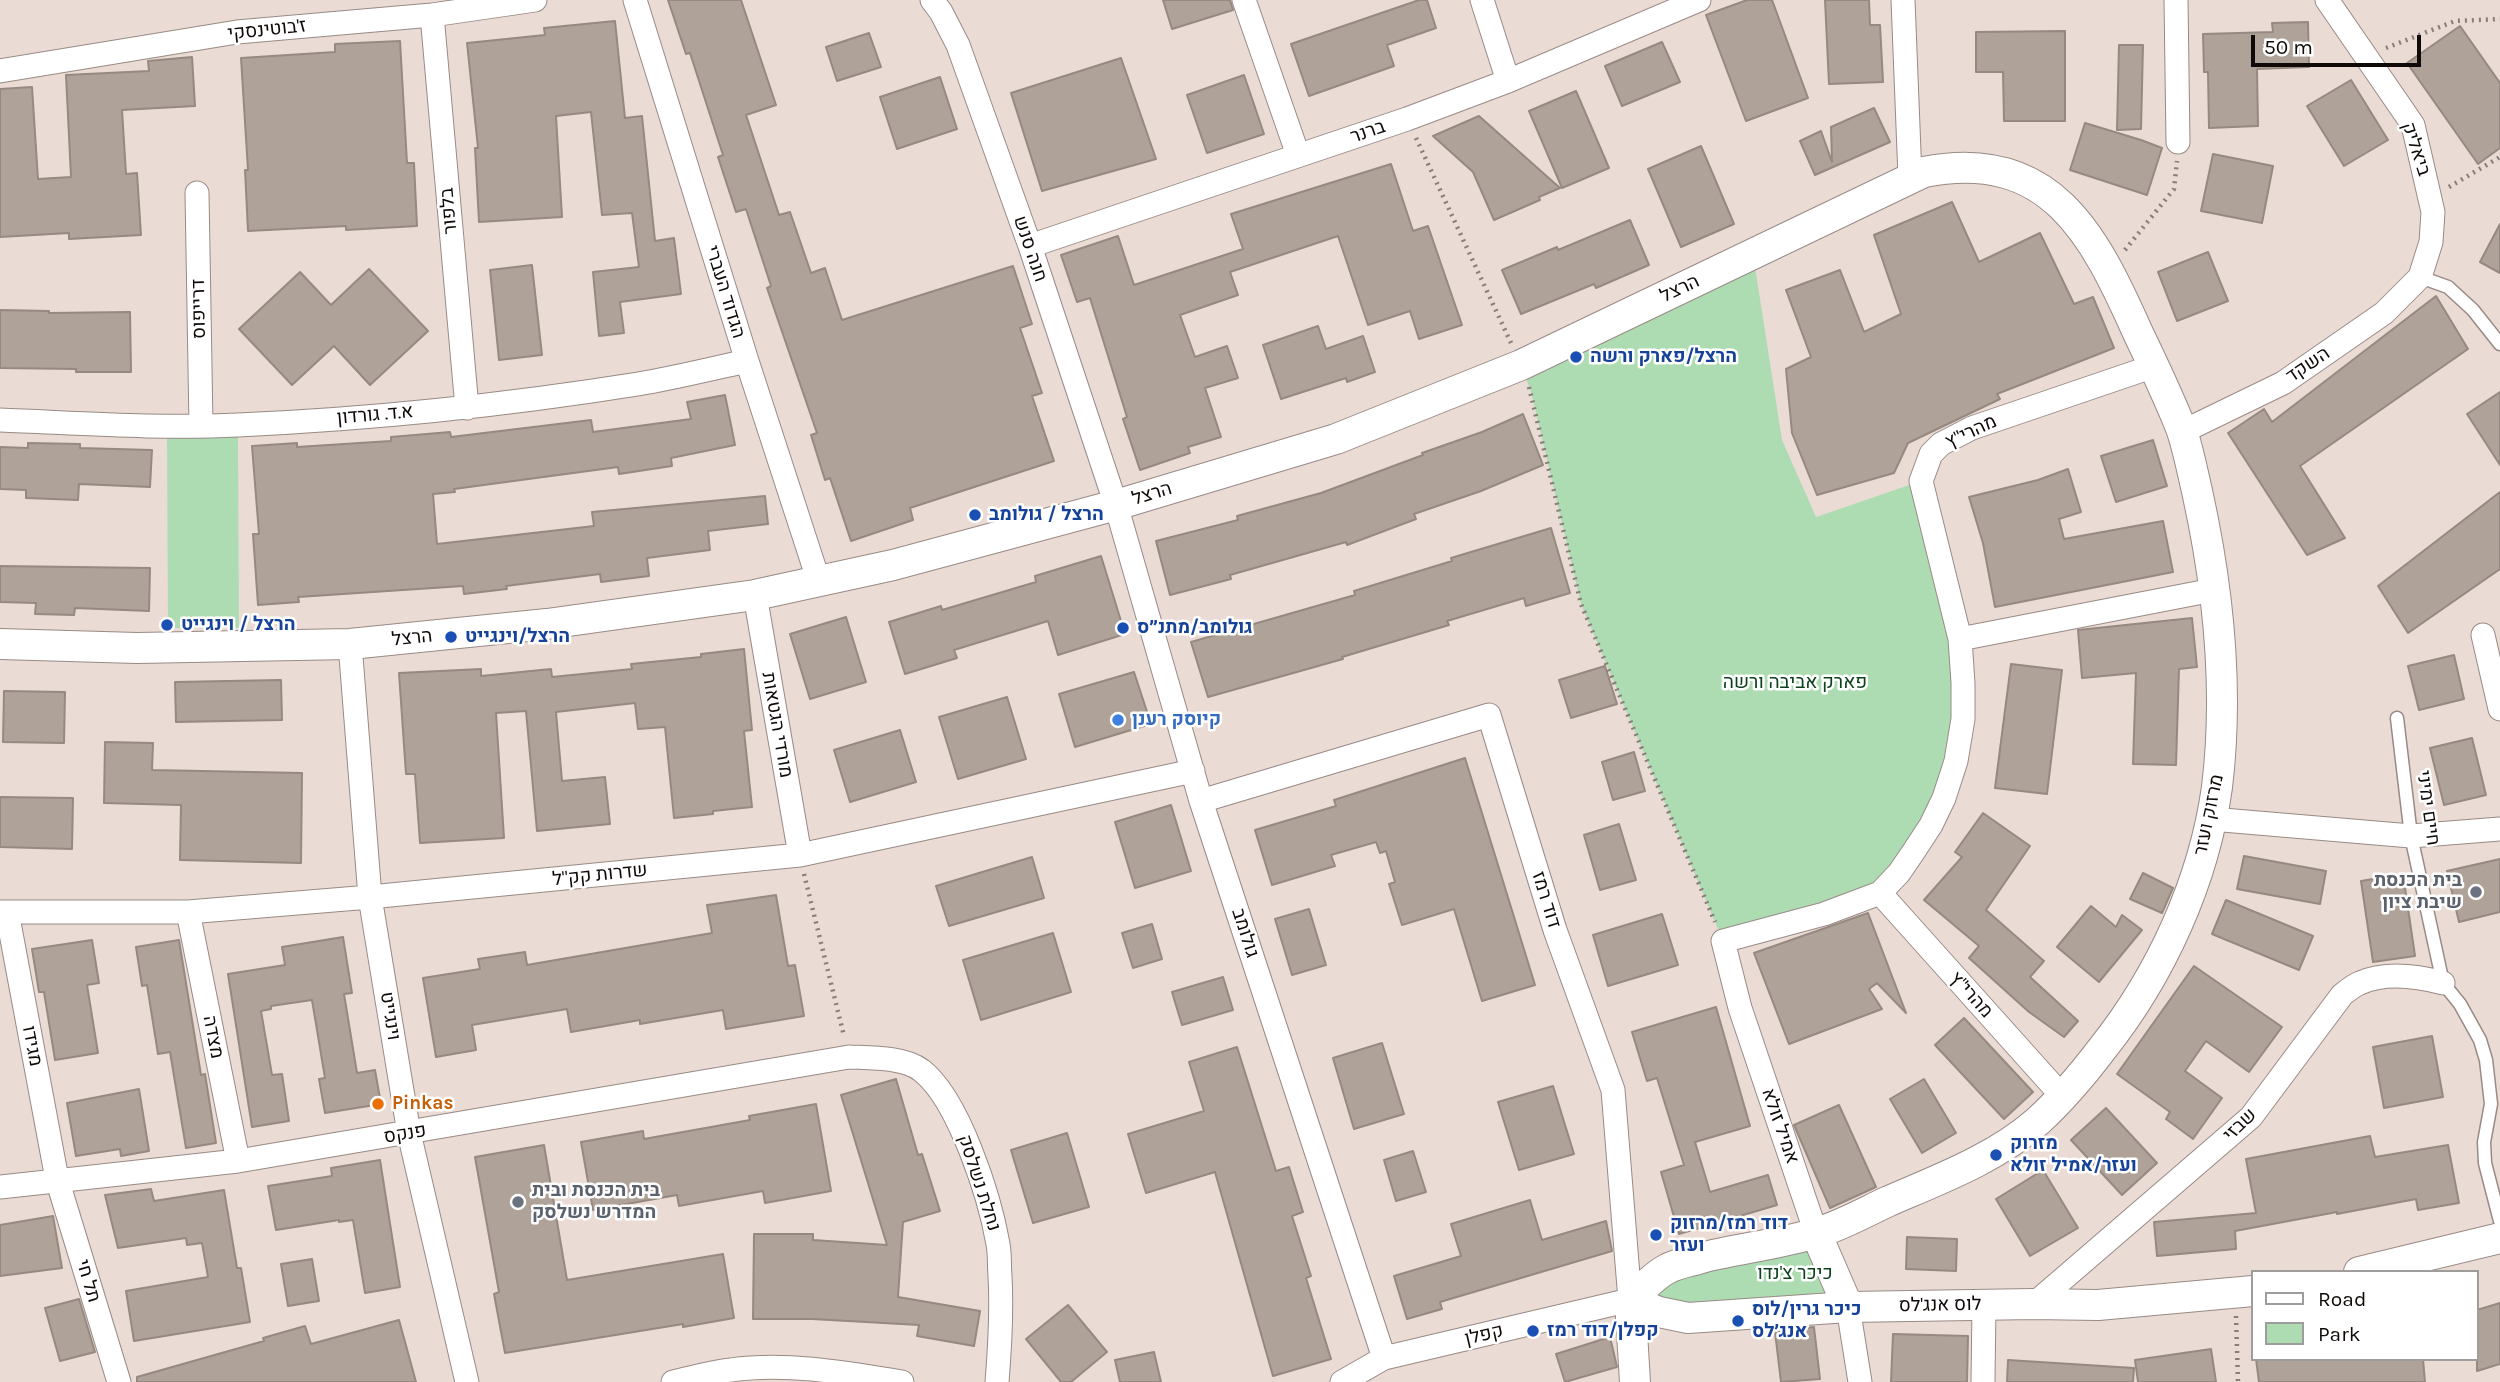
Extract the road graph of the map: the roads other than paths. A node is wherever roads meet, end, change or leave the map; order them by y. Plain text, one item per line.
1 (535, 0) edge
2 (635, 0) edge
3 (932, 0) edge
4 (1244, 0) edge
5 (1482, 0) edge
6 (1699, 0) edge
7 (1903, 0) edge
8 (2176, 0) edge
9 (2328, 0) edge
10 (432, 15) junction
11 (0, 71) edge
12 (1508, 81) junction
13 (2178, 142) road end
14 (1298, 155) junction
15 (1910, 177) junction
16 (197, 193) dead end
17 (1030, 246) junction
18 (2420, 277) junction
19 (2500, 344) edge
20 (747, 361) junction
21 (2154, 366) junction
22 (467, 408) junction
23 (0, 420) edge
24 (201, 426) junction
25 (2182, 432) junction
26 (1116, 505) junction
27 (820, 582) junction
28 (2213, 590) junction
29 (755, 595) junction
30 (2483, 635) dead end
31 (1960, 639) junction
32 (0, 644) edge
33 (350, 644) junction
34 (2500, 709) edge
35 (2397, 719) dead end
36 (1193, 771) junction
37 (1201, 801) junction
38 (2211, 820) junction
39 (2500, 828) edge
40 (2411, 836) junction
41 (800, 855) junction
42 (1880, 893) junction
43 (370, 897) junction
44 (4, 912) edge
45 (188, 912) junction
46 (1723, 942) joint
47 (2443, 983) junction
48 (849, 1057) joint
49 (2062, 1097) junction
50 (409, 1133) junction
51 (238, 1161) junction
52 (57, 1180) junction
53 (0, 1187) edge
54 (2500, 1221) edge
55 (1816, 1233) junction
56 (2500, 1238) edge
57 (2367, 1270) edge
58 (2245, 1293) edge
59 (1630, 1300) junction
60 (1984, 1304) junction
61 (2035, 1304) junction
62 (1848, 1307) junction
63 (1384, 1359) junction
64 (119, 1382) edge
65 (467, 1382) edge
66 (673, 1382) edge
67 (902, 1382) edge
68 (997, 1382) edge
69 (1342, 1382) edge
70 (1635, 1382) edge
71 (1860, 1382) edge
72 (1983, 1382) edge

1 - 10 street, ז'בוטינסקי
2 - 20 street, הגדוד העברי
3 - 17 street, חנה סנש
4 - 14 street
5 - 12 street
6 - 12 street, ברנר
7 - 15 street
8 - 13 street
9 - 18 street, ביאליק
10 - 11 street, ז'בוטינסקי
10 - 22 street, בלפור
12 - 14 street, ברנר
14 - 17 street, ברנר
15 - 21 street, מרזוק ועזר
15 - 26 street, הרצל
16 - 24 street, דרייפוס
17 - 26 street, חנה סנש
18 - 19 lane
18 - 25 street, השקד
20 - 22 street, א.ד. גורדון
20 - 27 street, הגדוד העברי
21 - 25 street, מרזוק ועזר
21 - 31 street, מהרי"ץ
22 - 24 street, א.ד. גורדון
23 - 24 street, א.ד. גורדון
25 - 28 street, מרזוק ועזר
26 - 27 street, הרצל
26 - 36 street, גולומב
27 - 29 street, הרצל
28 - 31 street
28 - 38 street, מרזוק ועזר
29 - 33 street, הרצל
29 - 41 street, מורדי הגטאות
30 - 34 street
31 - 42 street, מהרי"ץ
32 - 33 street, הרצל
33 - 43 street, וינגייט
35 - 40 lane, חיים ימיני
36 - 37 street, גולומב
36 - 41 street, שדרות קק"ל
37 - 59 street, דוד רמז
37 - 63 street, גולומב
38 - 40 street
38 - 49 street, מרזוק ועזר
39 - 40 street
40 - 47 lane, חיים ימיני
41 - 43 street, שדרות קק"ל
42 - 46 street, מהרי"ץ
42 - 49 street, מהרי"ץ
43 - 45 street, שדרות קק"ל
43 - 50 street, וינגייט
44 - 45 street, שדרות קק"ל
44 - 52 street, מגידו
45 - 51 street, מצדה
46 - 55 street, אמיל זולא
47 - 54 lane, חיים ימיני
47 - 61 street, שבזי
48 - 50 street, פנקס
48 - 68 street, נחלת נשלסק
49 - 55 street, מרזוק ועזר
50 - 51 street, פנקס
50 - 65 street, וינגייט
51 - 52 street, פנקס
52 - 53 street, פנקס
52 - 64 street, תל חי
55 - 59 street, מרזוק ועזר
55 - 62 street, אמיל זולא
56 - 57 street
58 - 61 street, לוס אנג'לס
59 - 62 street, לוס אנג'לס
59 - 63 street, קפלן
59 - 70 street, דוד רמז
60 - 61 street, לוס אנג'לס
60 - 62 street, לוס אנג'לס
60 - 72 street
62 - 71 street
63 - 69 street, קפלן
66 - 67 street

